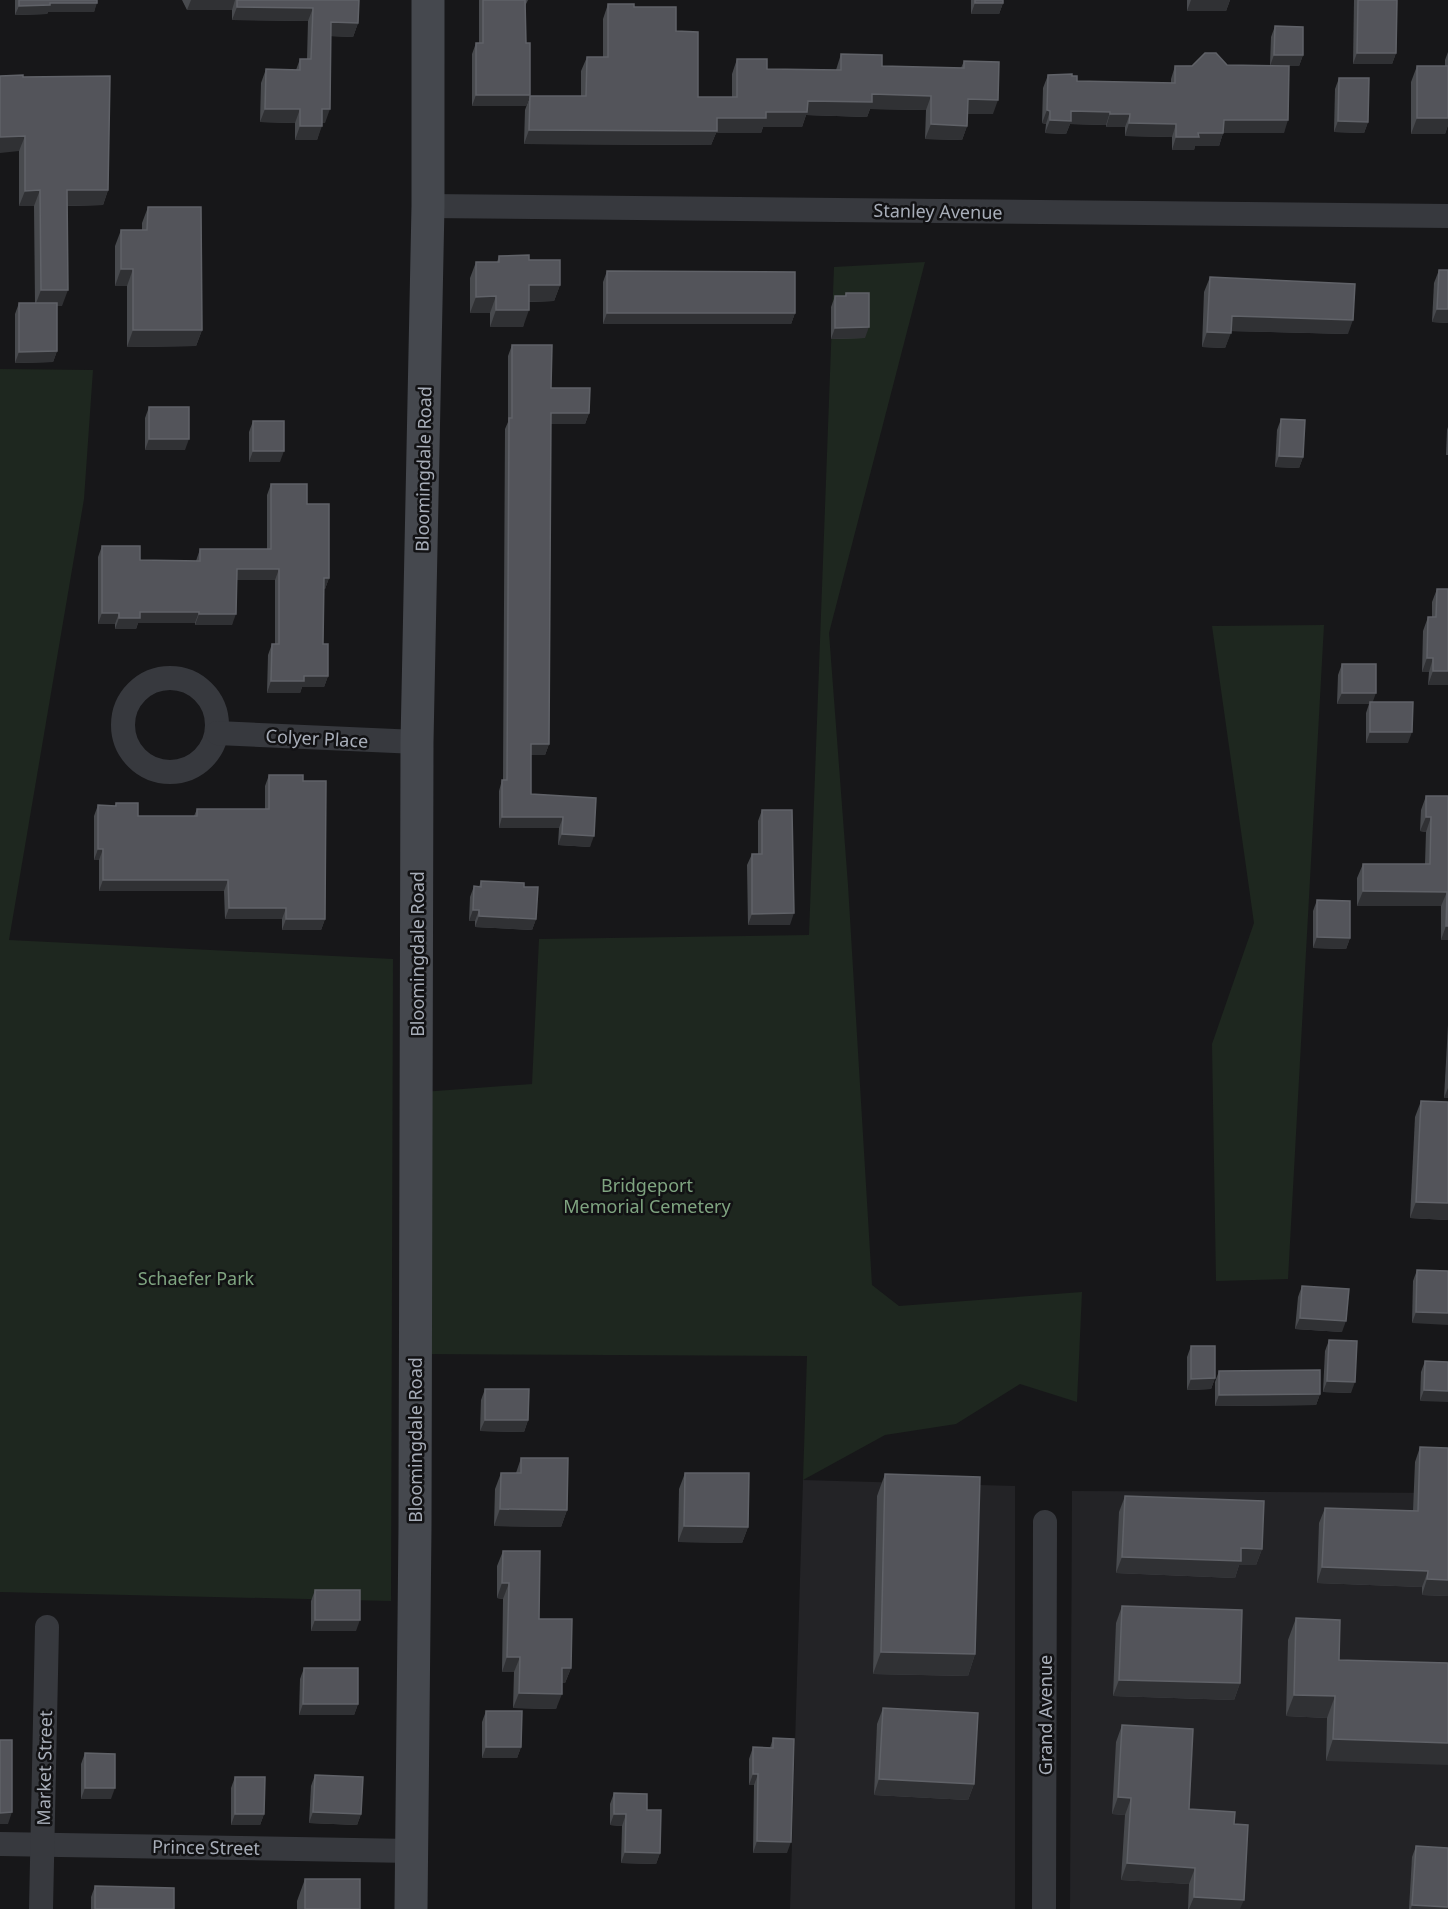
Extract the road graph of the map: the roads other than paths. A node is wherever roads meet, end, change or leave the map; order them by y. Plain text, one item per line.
1 (428, 0) edge
2 (428, 206) junction
3 (1448, 216) edge
4 (217, 733) dead end
5 (417, 742) junction
6 (1045, 1521) dead end
7 (47, 1627) dead end
8 (0, 1844) edge
9 (42, 1845) junction
10 (412, 1851) junction
11 (41, 1909) edge
12 (411, 1909) edge
13 (1044, 1909) edge

1 - 2 main road, Bloomingdale Road
2 - 3 street, Stanley Avenue
2 - 5 main road, Bloomingdale Road
4 - 5 street, Colyer Place
5 - 10 main road, Bloomingdale Road
6 - 13 street, Grand Avenue
7 - 9 street, Market Street
8 - 9 street, Prince Street
9 - 10 street, Prince Street
9 - 11 street, Market Street
10 - 12 main road, Bloomingdale Road

